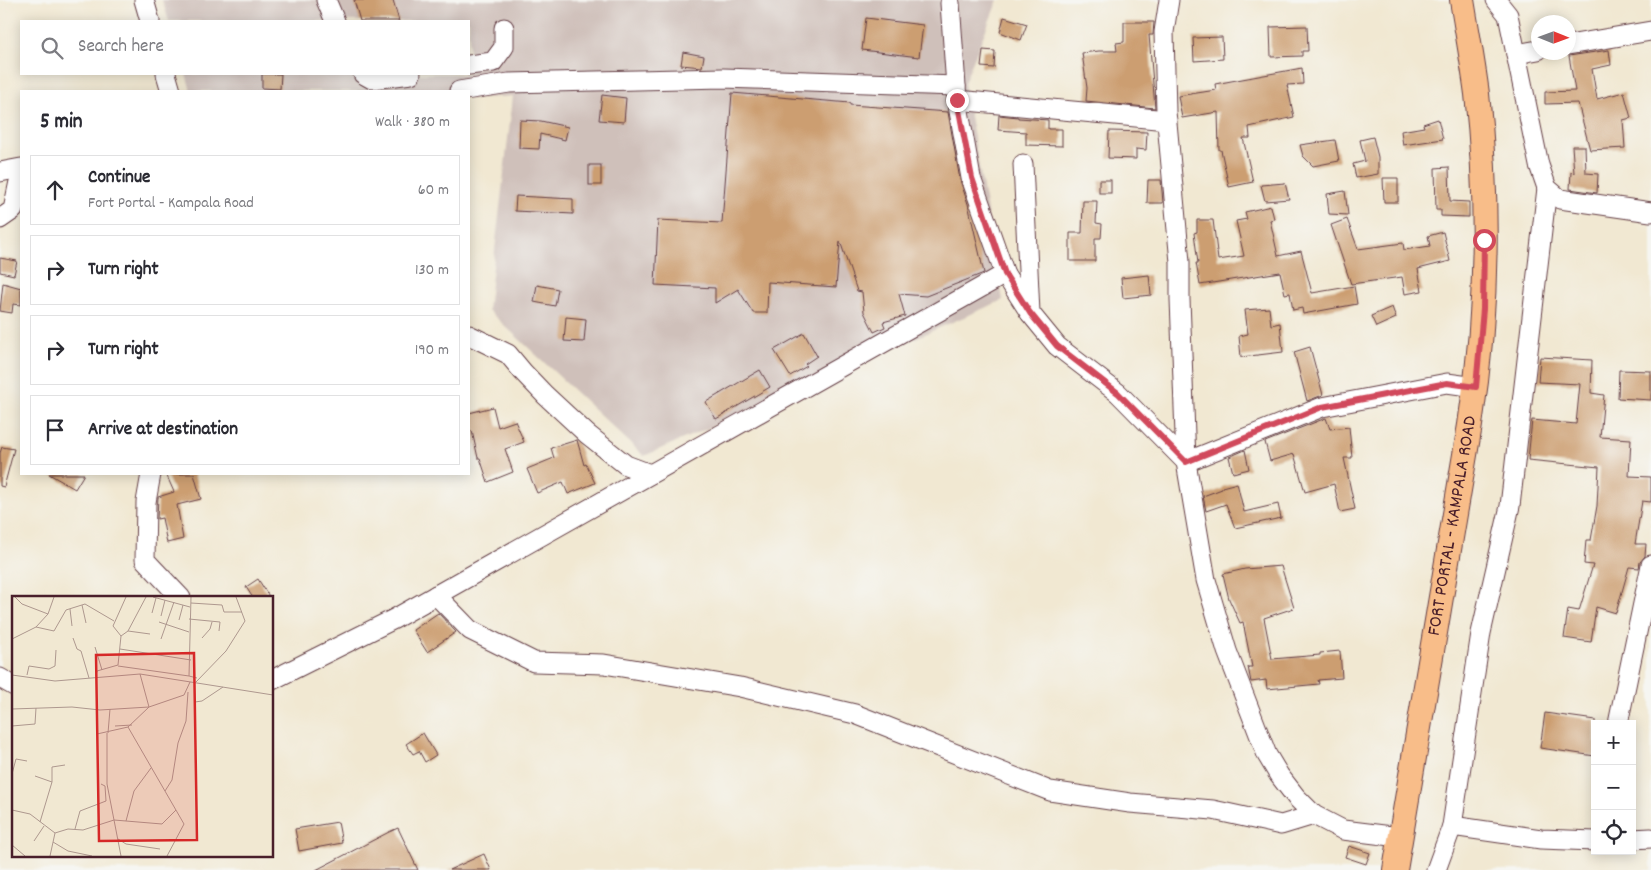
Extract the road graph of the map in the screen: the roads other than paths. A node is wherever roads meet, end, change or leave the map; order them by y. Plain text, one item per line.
1 (144, 0) edge
2 (326, 0) edge
3 (1169, 0) edge
4 (1462, 0) edge
5 (1496, 0) edge
6 (950, 3) dead end
7 (150, 20) edge
8 (335, 20) edge
9 (504, 28) dead end
10 (1651, 31) edge
11 (1576, 44) edge
12 (1531, 51) edge
13 (1516, 54) junction
14 (470, 66) edge
15 (166, 75) edge
16 (365, 75) edge
17 (403, 75) edge
18 (171, 90) edge
19 (465, 90) edge
20 (957, 93) junction
21 (1167, 120) junction
22 (1023, 164) dead end
23 (20, 170) edge
24 (0, 172) edge
25 (20, 175) edge
26 (1547, 188) junction
27 (1651, 212) edge
28 (0, 219) edge
29 (1005, 274) junction
30 (1030, 313) junction
31 (470, 335) edge
32 (1476, 387) junction
33 (1186, 462) junction
34 (650, 474) junction
35 (151, 475) edge
36 (1651, 565) edge
37 (436, 595) junction
38 (179, 596) edge
39 (0, 678) edge
40 (274, 679) edge
41 (12, 685) edge
42 (1619, 720) edge
43 (1314, 816) junction
44 (1452, 826) junction
45 (1400, 837) junction
46 (1651, 838) edge
47 (1591, 839) edge
48 (1636, 839) edge
49 (1395, 870) edge
50 (1436, 870) edge

1 - 7 street
2 - 8 street
3 - 21 street
4 - 32 main road, FORT PORTAL - KAMPALA ROAD
5 - 13 street
6 - 20 street
9 - 14 street
10 - 11 street
12 - 13 street
13 - 26 street
15 - 18 street
16 - 17 street
19 - 20 street
20 - 21 street
20 - 29 street
21 - 33 street
22 - 30 street
23 - 24 street
25 - 28 street
26 - 27 street
26 - 44 street
29 - 30 street
29 - 34 street
30 - 33 street
31 - 34 street
32 - 33 street
32 - 45 main road, FORT PORTAL - KAMPALA ROAD
33 - 43 street
34 - 37 street
35 - 38 street
36 - 42 street
37 - 40 street
37 - 43 street
39 - 41 street
43 - 45 street
44 - 47 street
44 - 50 street
45 - 49 main road, FORT PORTAL - KAMPALA ROAD
46 - 48 street

